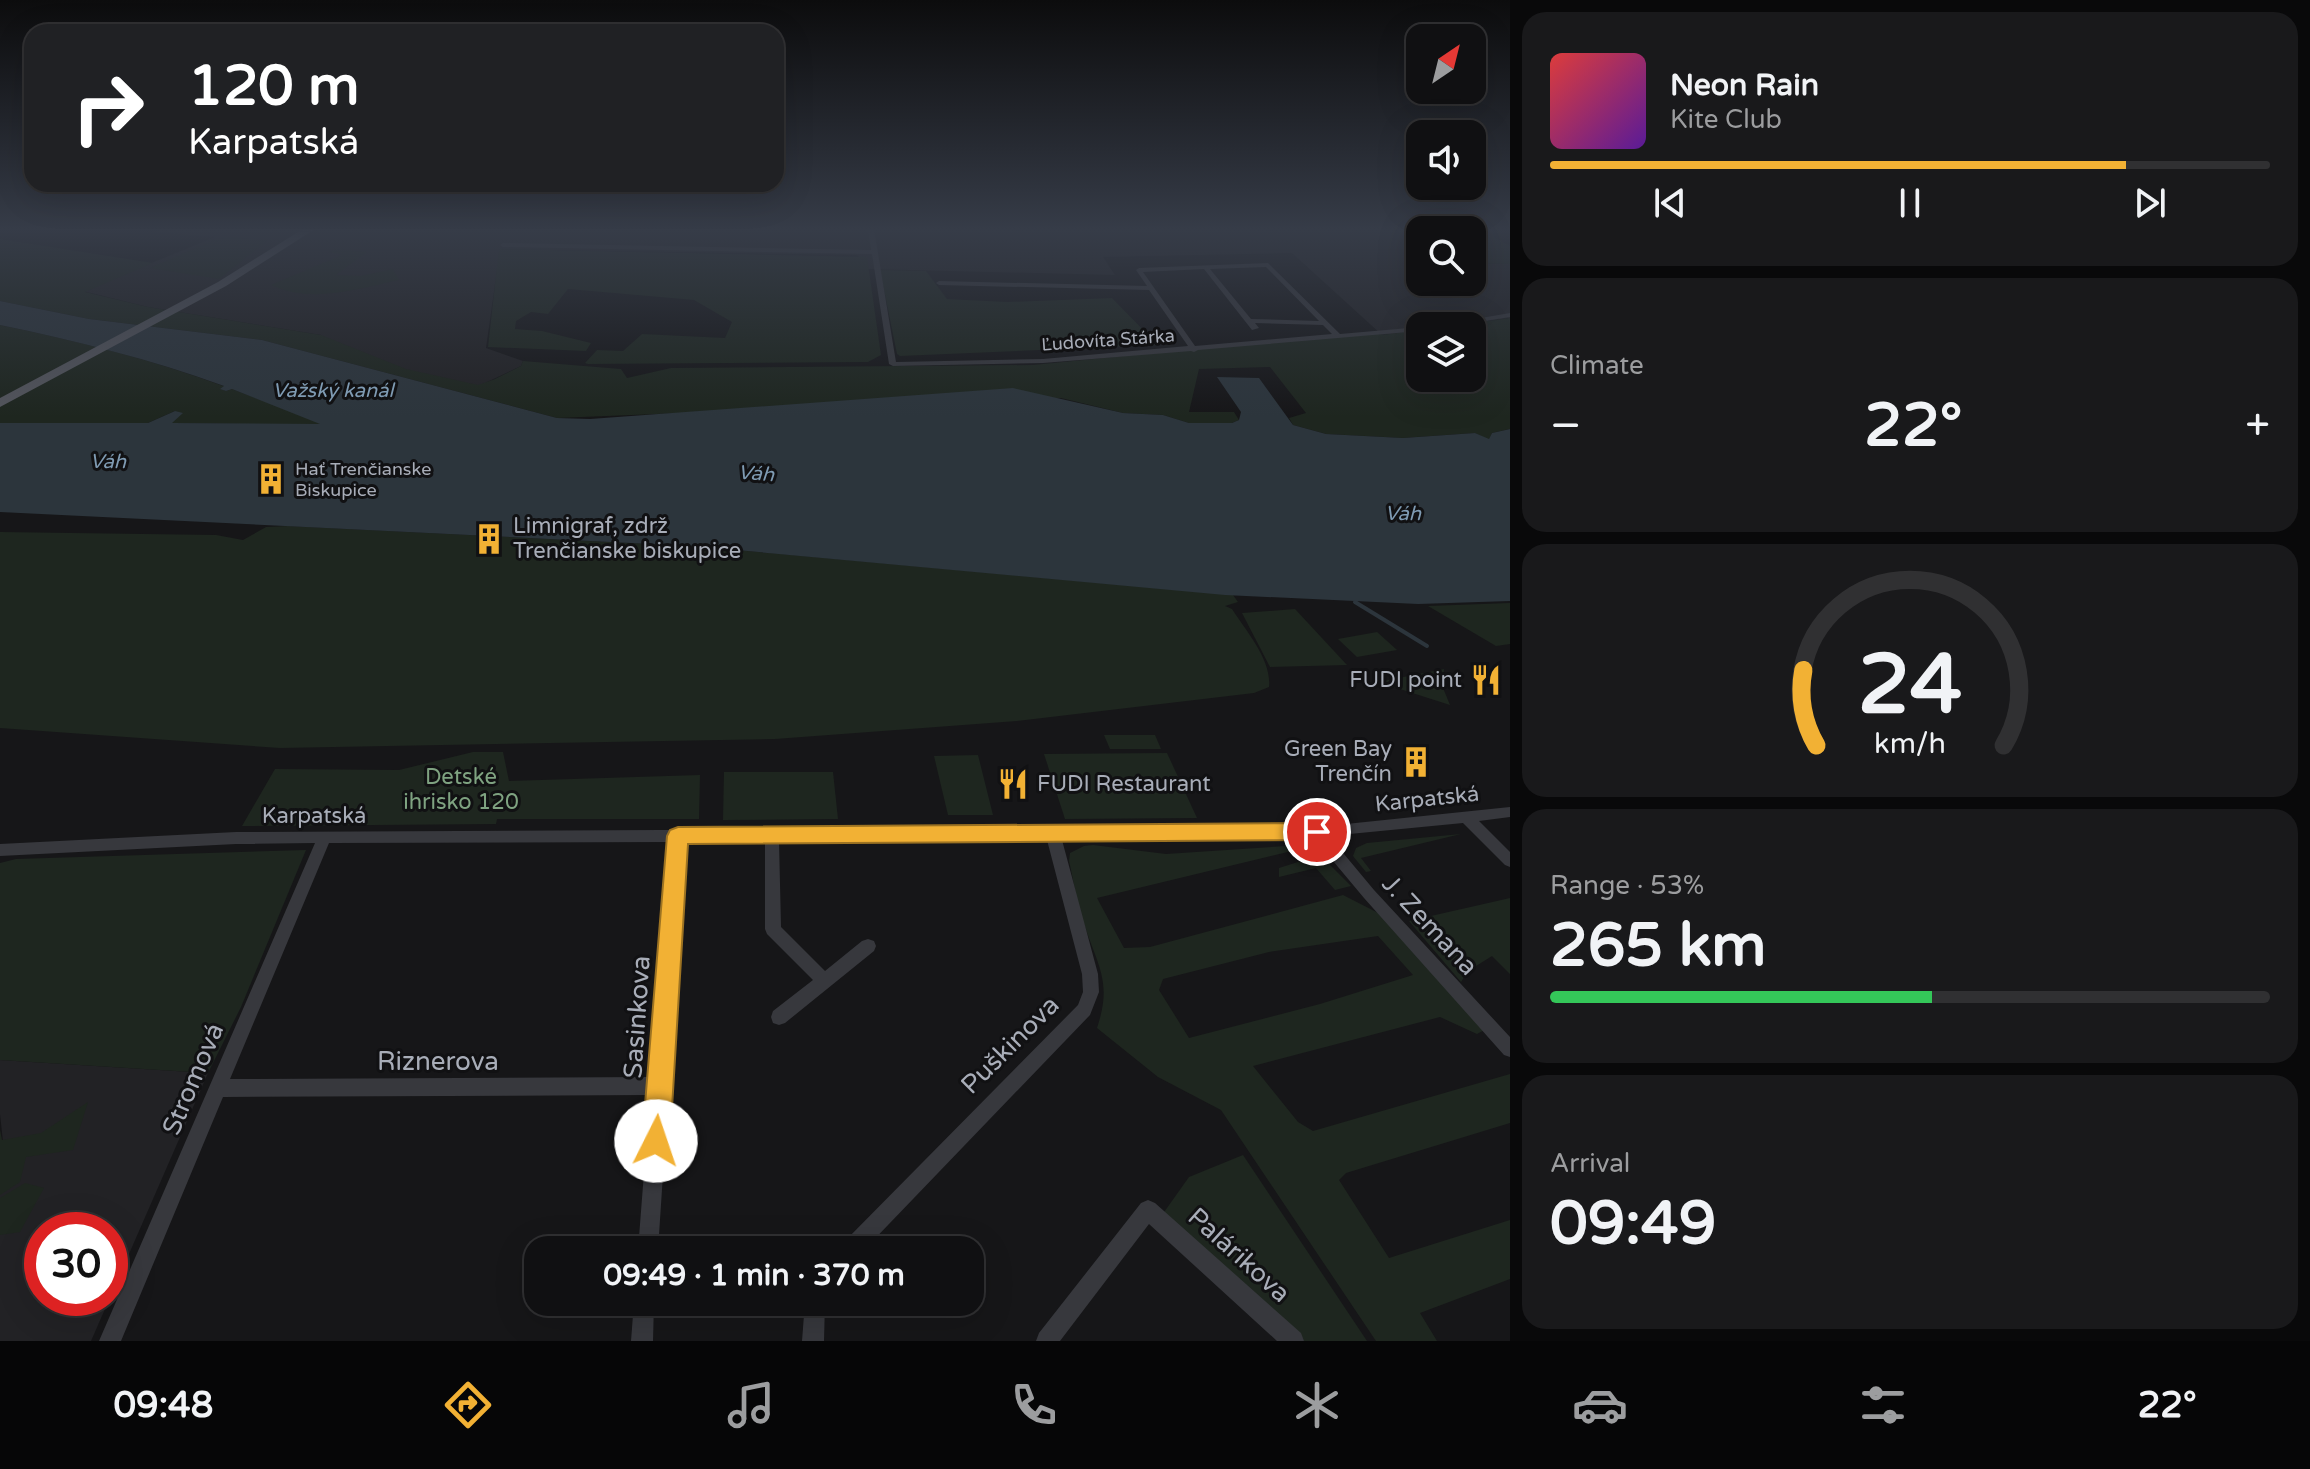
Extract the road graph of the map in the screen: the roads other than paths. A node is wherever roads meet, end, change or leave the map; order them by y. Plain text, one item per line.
1 (208, 292) edge
2 (880, 292) edge
3 (1154, 292) edge
4 (1225, 292) edge
5 (1294, 292) edge
6 (1510, 315) edge
7 (1486, 319) edge
8 (1325, 323) junction
9 (1406, 330) edge
10 (1339, 337) junction
11 (1194, 350) junction
12 (0, 403) edge
13 (1510, 812) edge
14 (1466, 817) junction
15 (1317, 832) junction
16 (1053, 834) junction
17 (678, 836) junction
18 (772, 836) junction
19 (324, 838) junction
20 (0, 850) edge
21 (1510, 861) edge
22 (868, 946) dead end
23 (824, 981) junction
24 (779, 1017) dead end
25 (1510, 1049) edge
26 (660, 1086) junction
27 (217, 1088) junction
28 (649, 1236) edge
29 (864, 1236) edge
30 (643, 1316) edge
31 (814, 1316) edge
32 (110, 1341) edge
33 (642, 1341) edge
34 (813, 1341) edge
35 (1047, 1341) edge
36 (1293, 1341) edge

1 - 12 main road
2 - 11 street, Ľudovíta Stárka
3 - 11 street
4 - 8 street
5 - 8 street
6 - 7 street
8 - 10 street
9 - 10 street, Ľudovíta Stárka
10 - 11 street, Ľudovíta Stárka
13 - 14 street, Karpatská
14 - 15 street, Karpatská
14 - 21 street
15 - 16 street, Karpatská
15 - 25 street, J. Zemana
16 - 18 street, Karpatská
16 - 29 street, Puškinova
17 - 18 street, Karpatská
17 - 19 street, Karpatská
17 - 26 street, Sasinkova
18 - 23 street
19 - 20 street, Karpatská
19 - 27 street, Stromová
22 - 23 street
23 - 24 street
26 - 27 street, Riznerova
26 - 28 street, Sasinkova
27 - 32 street, Stromová
30 - 33 street
31 - 34 street
35 - 36 street, Palárikova

